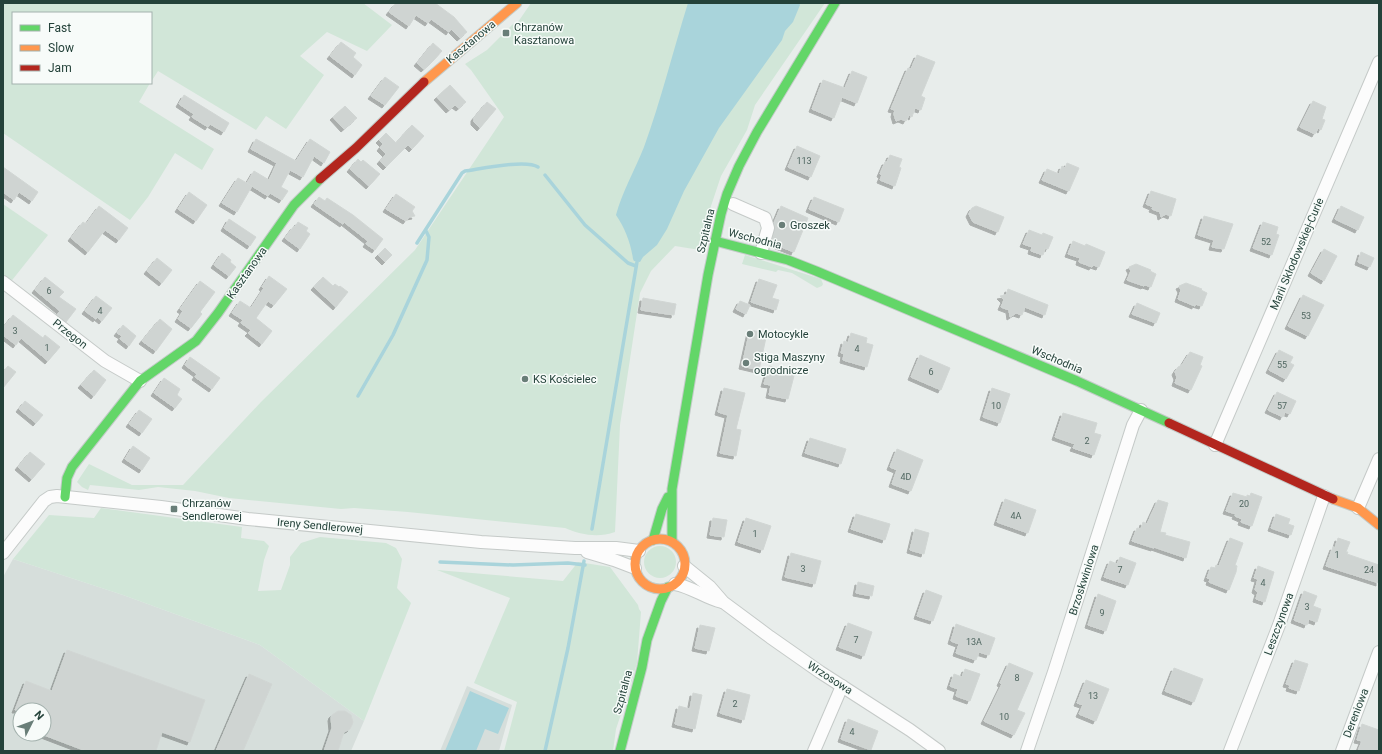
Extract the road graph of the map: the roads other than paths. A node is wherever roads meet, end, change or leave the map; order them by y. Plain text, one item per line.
1 (517, 3) edge
2 (835, 3) edge
3 (1379, 62) edge
4 (733, 204) dead end
5 (715, 241) junction
6 (761, 253) junction
7 (3, 282) edge
8 (140, 381) junction
9 (1141, 410) junction
10 (1215, 445) junction
11 (1379, 459) edge
12 (672, 490) junction
13 (1324, 496) junction
14 (65, 497) junction
15 (1358, 508) junction
16 (1379, 525) edge
17 (653, 540) junction
18 (672, 541) junction
19 (575, 548) junction
20 (639, 551) junction
21 (3, 553) edge
22 (684, 566) junction
23 (635, 568) junction
24 (672, 586) junction
25 (723, 602) junction
26 (647, 616) dead end
27 (647, 640) junction
28 (1379, 652) edge
29 (842, 686) junction
30 (620, 751) edge
31 (814, 751) edge
32 (939, 751) edge
33 (1027, 751) edge
34 (1230, 751) edge
35 (1342, 751) edge

1 - 8 street, Kasztanowa
2 - 5 street, Szpitalna
3 - 10 street, Marii Skłodowskiej-Curie
4 - 6 street
5 - 6 street, Wschodnia
5 - 12 street, Szpitalna
6 - 9 street, Wschodnia
7 - 8 street, Przegon
8 - 14 street, Kasztanowa
9 - 10 street, Wschodnia
9 - 33 street, Brzoskwiniowa
10 - 13 street, Wschodnia
11 - 15 street
12 - 17 street, Szpitalna
12 - 18 street, Szpitalna
13 - 15 street, Wschodnia
13 - 34 street, Leszczynowa
14 - 19 street, Ireny Sendlerowej
14 - 21 street
15 - 16 street, Wschodnia
17 - 18 street
17 - 20 street
18 - 22 street
19 - 20 street
19 - 23 street
20 - 23 street
22 - 24 street
22 - 25 street, Wrzosowa
23 - 24 street
24 - 25 street, Wrzosowa
24 - 27 street, Szpitalna
25 - 29 street, Wrzosowa
26 - 27 street, Szpitalna
27 - 30 street, Szpitalna
28 - 35 street, Dereniowa
29 - 31 street
29 - 32 street, Wrzosowa

